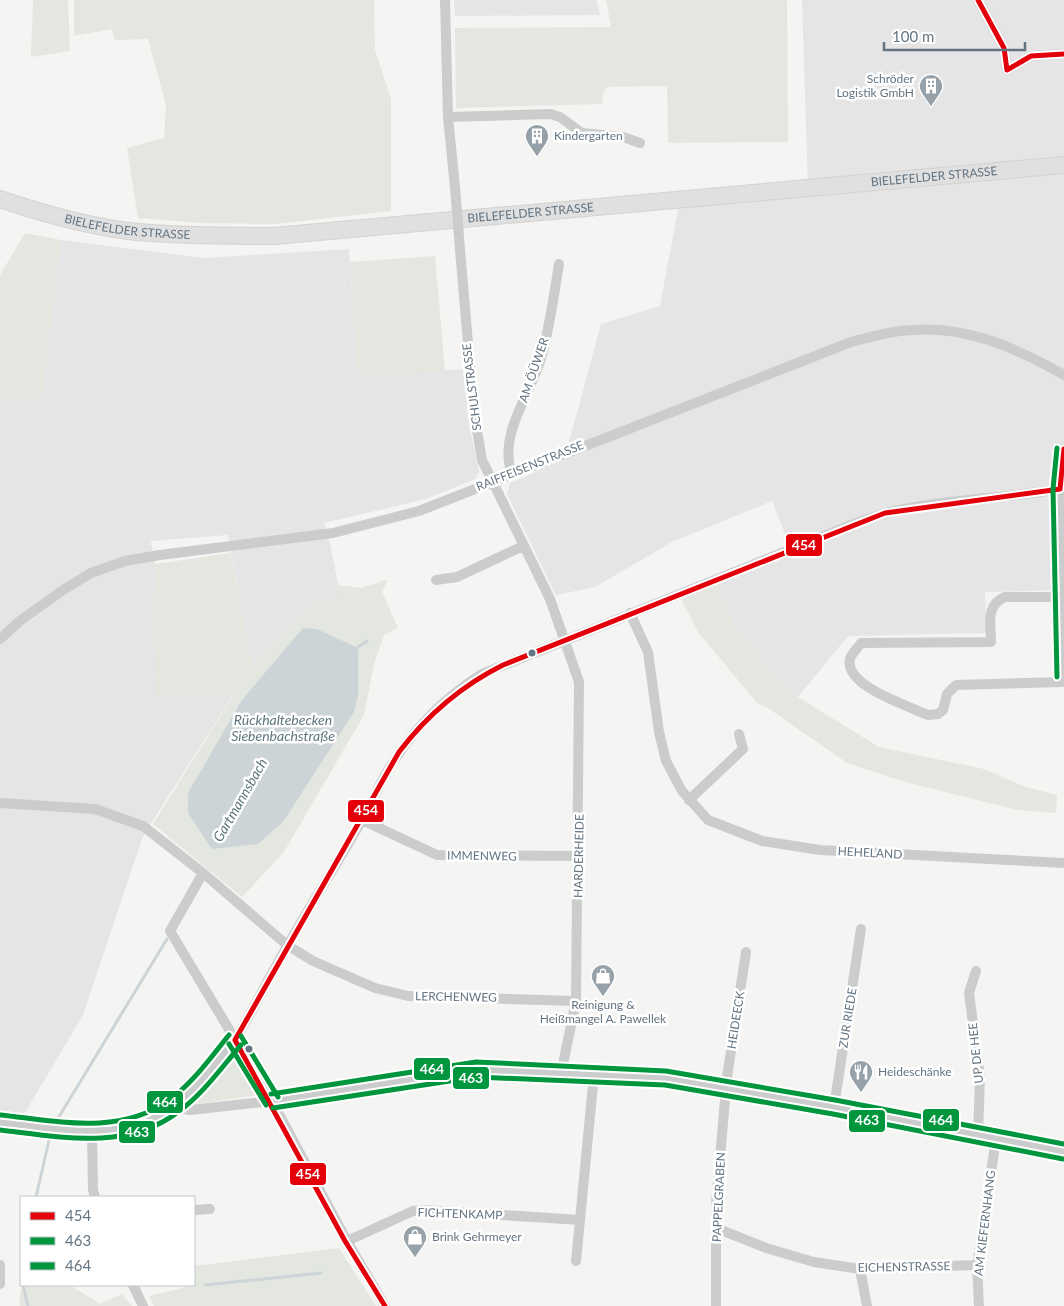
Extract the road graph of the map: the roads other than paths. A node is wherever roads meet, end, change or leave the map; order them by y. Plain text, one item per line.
1 (445, 0) edge
2 (978, 0) edge
3 (1064, 54) edge
4 (448, 117) junction
5 (640, 143) dead end
6 (1064, 165) edge
7 (0, 199) edge
8 (558, 264) dead end
9 (1064, 375) edge
10 (1064, 449) edge
11 (512, 474) junction
12 (492, 482) junction
13 (1060, 489) junction
14 (524, 546) junction
15 (436, 580) dead end
16 (1062, 597) junction
17 (630, 613) junction
18 (0, 639) edge
19 (565, 640) junction
20 (1064, 677) edge
21 (1064, 682) edge
22 (739, 734) dead end
23 (689, 800) junction
24 (0, 803) edge
25 (362, 820) junction
26 (579, 856) junction
27 (1064, 864) edge
28 (203, 873) junction
29 (861, 929) dead end
30 (287, 945) junction
31 (746, 952) dead end
32 (976, 971) dead end
33 (576, 1001) junction
34 (235, 1040) junction
35 (561, 1074) junction
36 (594, 1074) junction
37 (727, 1088) junction
38 (272, 1101) junction
39 (174, 1107) junction
40 (834, 1107) junction
41 (0, 1122) edge
42 (92, 1130) junction
43 (978, 1136) junction
44 (996, 1139) junction
45 (1064, 1152) edge
46 (96, 1196) edge
47 (210, 1209) dead end
48 (195, 1210) edge
49 (580, 1220) junction
50 (716, 1228) junction
51 (347, 1241) junction
52 (576, 1261) dead end
53 (0, 1265) edge
54 (977, 1265) junction
55 (860, 1269) junction
56 (0, 1284) edge
57 (133, 1286) edge
58 (143, 1306) edge
59 (386, 1306) edge
60 (716, 1306) edge
61 (867, 1306) edge
62 (979, 1306) edge

1 - 4 street, SCHULSTRASSE
2 - 3 street
4 - 5 street
4 - 12 street, SCHULSTRASSE, bridge
6 - 7 main road, BIELEFELDER STRASSE
8 - 11 street, AM ÖÜWER
9 - 11 street, RAIFFEISENSTRASSE
10 - 13 street
11 - 12 street, RAIFFEISENSTRASSE
12 - 14 street, SCHULSTRASSE
12 - 18 street, RAIFFEISENSTRASSE
13 - 16 street
13 - 17 street
14 - 15 street
14 - 19 street, SCHULSTRASSE
16 - 20 street
16 - 21 street
17 - 19 street
17 - 23 street, HEHELAND
19 - 25 street
19 - 26 street, HARDERHEIDE
22 - 23 street
23 - 27 street, HEHELAND
24 - 28 street, LERCHENWEG
25 - 26 street, IMMENWEG
25 - 30 street
26 - 33 street, HARDERHEIDE
28 - 30 street, LERCHENWEG
28 - 34 street
29 - 40 street, ZUR RIEDE
30 - 33 street, LERCHENWEG
30 - 34 street
31 - 37 street, HEIDEECK
32 - 43 street, UP DE HEE
33 - 35 street, HARDERHEIDE
34 - 38 street
34 - 39 street
35 - 36 street
35 - 38 street
36 - 37 street
36 - 49 street
37 - 40 street
37 - 50 street, PAPPELGRABEN
38 - 39 street
38 - 51 street
39 - 42 street
40 - 43 street
41 - 42 street
42 - 46 street
43 - 44 street
44 - 45 street
44 - 54 street, AM KIEFERNHANG
47 - 48 street
49 - 51 street, FICHTENKAMP
49 - 52 street
50 - 55 street, EICHENSTRASSE
50 - 60 street, PAPPELGRABEN
51 - 59 street
53 - 56 street
54 - 55 street, EICHENSTRASSE
54 - 62 street, AM KIEFERNHANG
55 - 61 street
57 - 58 street

